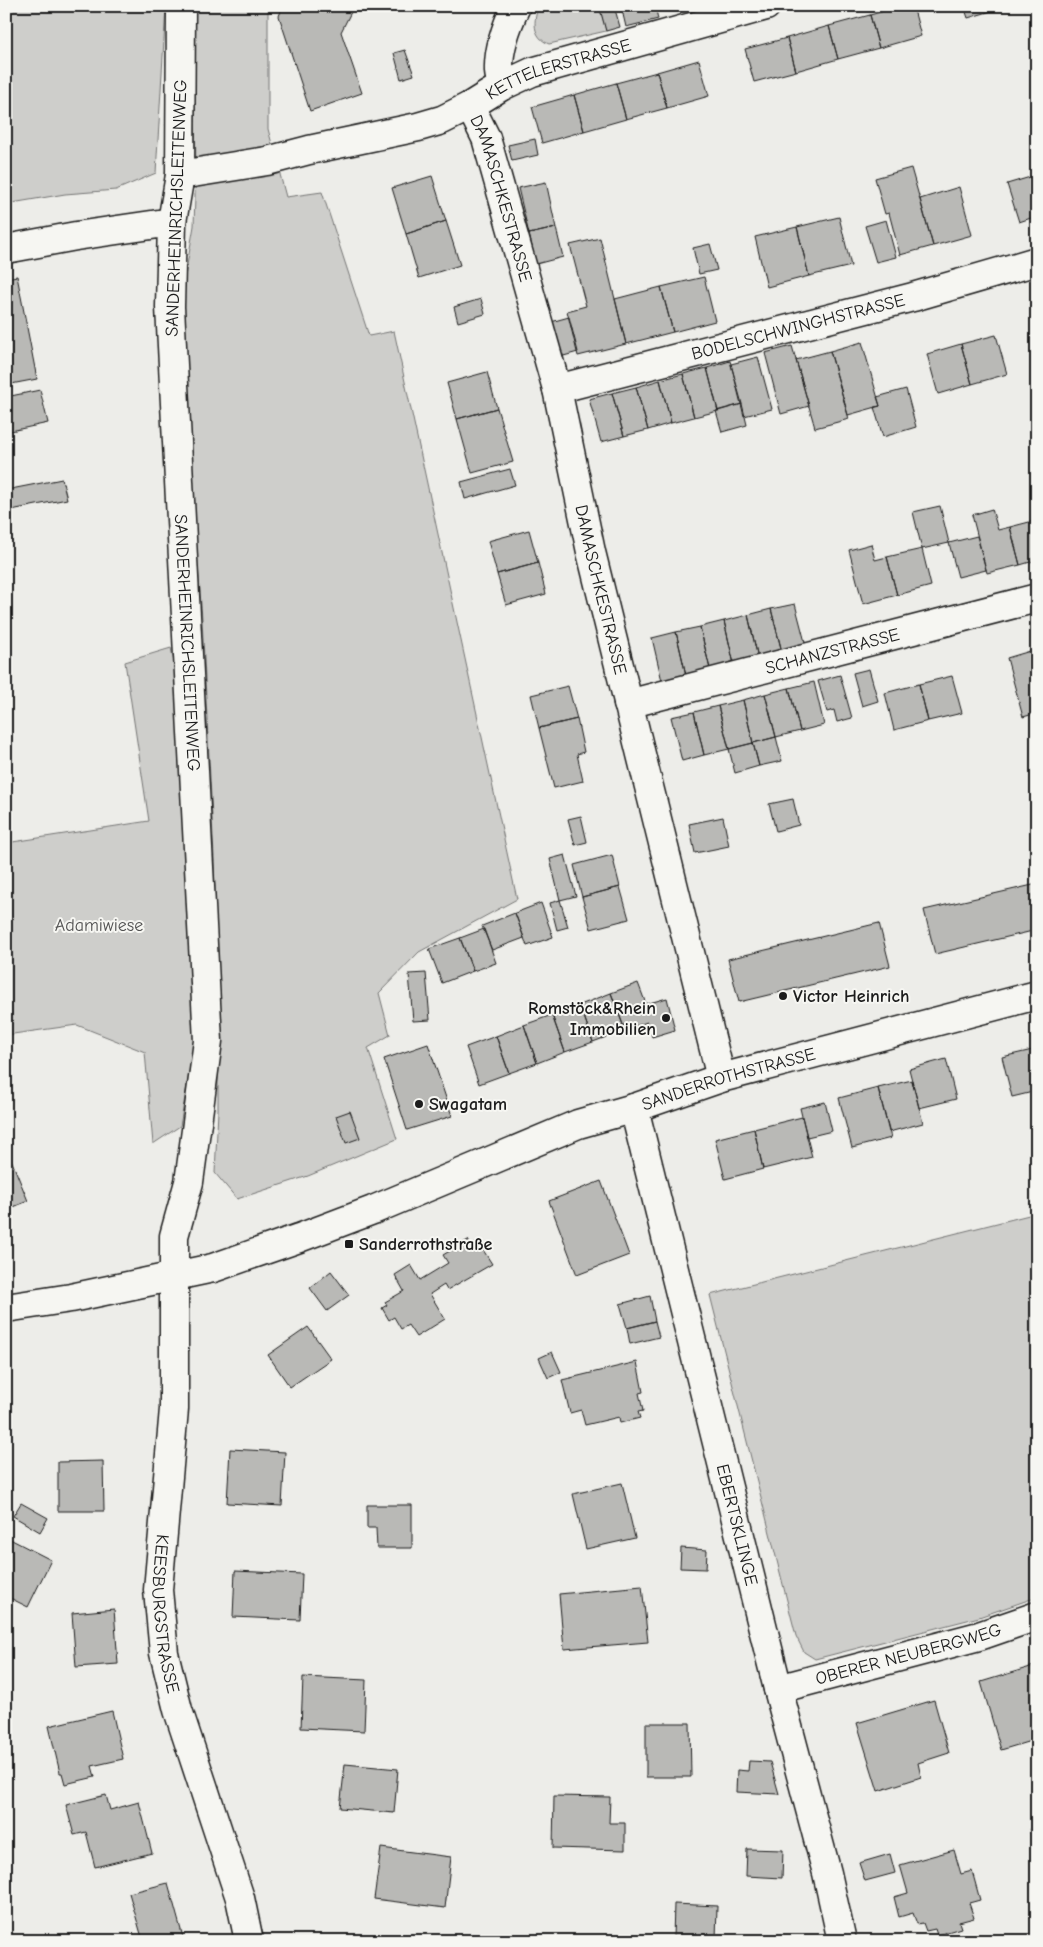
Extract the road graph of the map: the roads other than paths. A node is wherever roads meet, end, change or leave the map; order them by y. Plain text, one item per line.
1 (181, 6) edge
2 (516, 6) edge
3 (766, 6) edge
4 (502, 86) junction
5 (470, 106) junction
6 (180, 175) junction
7 (172, 222) junction
8 (6, 249) edge
9 (1037, 261) edge
10 (557, 389) junction
11 (1037, 598) edge
12 (628, 704) junction
13 (1037, 995) edge
14 (721, 1078) junction
15 (634, 1108) junction
16 (173, 1276) junction
17 (6, 1308) edge
18 (1037, 1616) edge
19 (778, 1689) junction
20 (249, 1941) edge
21 (842, 1941) edge

1 - 6 street, SANDERHEINRICHSLEITENWEG
2 - 4 street
3 - 4 street, KETTELERSTRASSE
4 - 5 street, KETTELERSTRASSE
5 - 6 street, KETTELERSTRASSE
5 - 10 street, DAMASCHKESTRASSE
6 - 7 street, SANDERHEINRICHSLEITENWEG
7 - 8 street
7 - 16 street, SANDERHEINRICHSLEITENWEG
9 - 10 street, BODELSCHWINGHSTRASSE
10 - 12 street, DAMASCHKESTRASSE
11 - 12 street, SCHANZSTRASSE
12 - 14 street, DAMASCHKESTRASSE
13 - 14 street, SANDERROTHSTRASSE
14 - 15 street, SANDERROTHSTRASSE
15 - 16 street, SANDERROTHSTRASSE
15 - 19 street, EBERTSKLINGE
16 - 17 street, SANDERROTHSTRASSE
16 - 20 street, KEESBURGSTRASSE
18 - 19 street, OBERER NEUBERGWEG
19 - 21 street, EBERTSKLINGE

